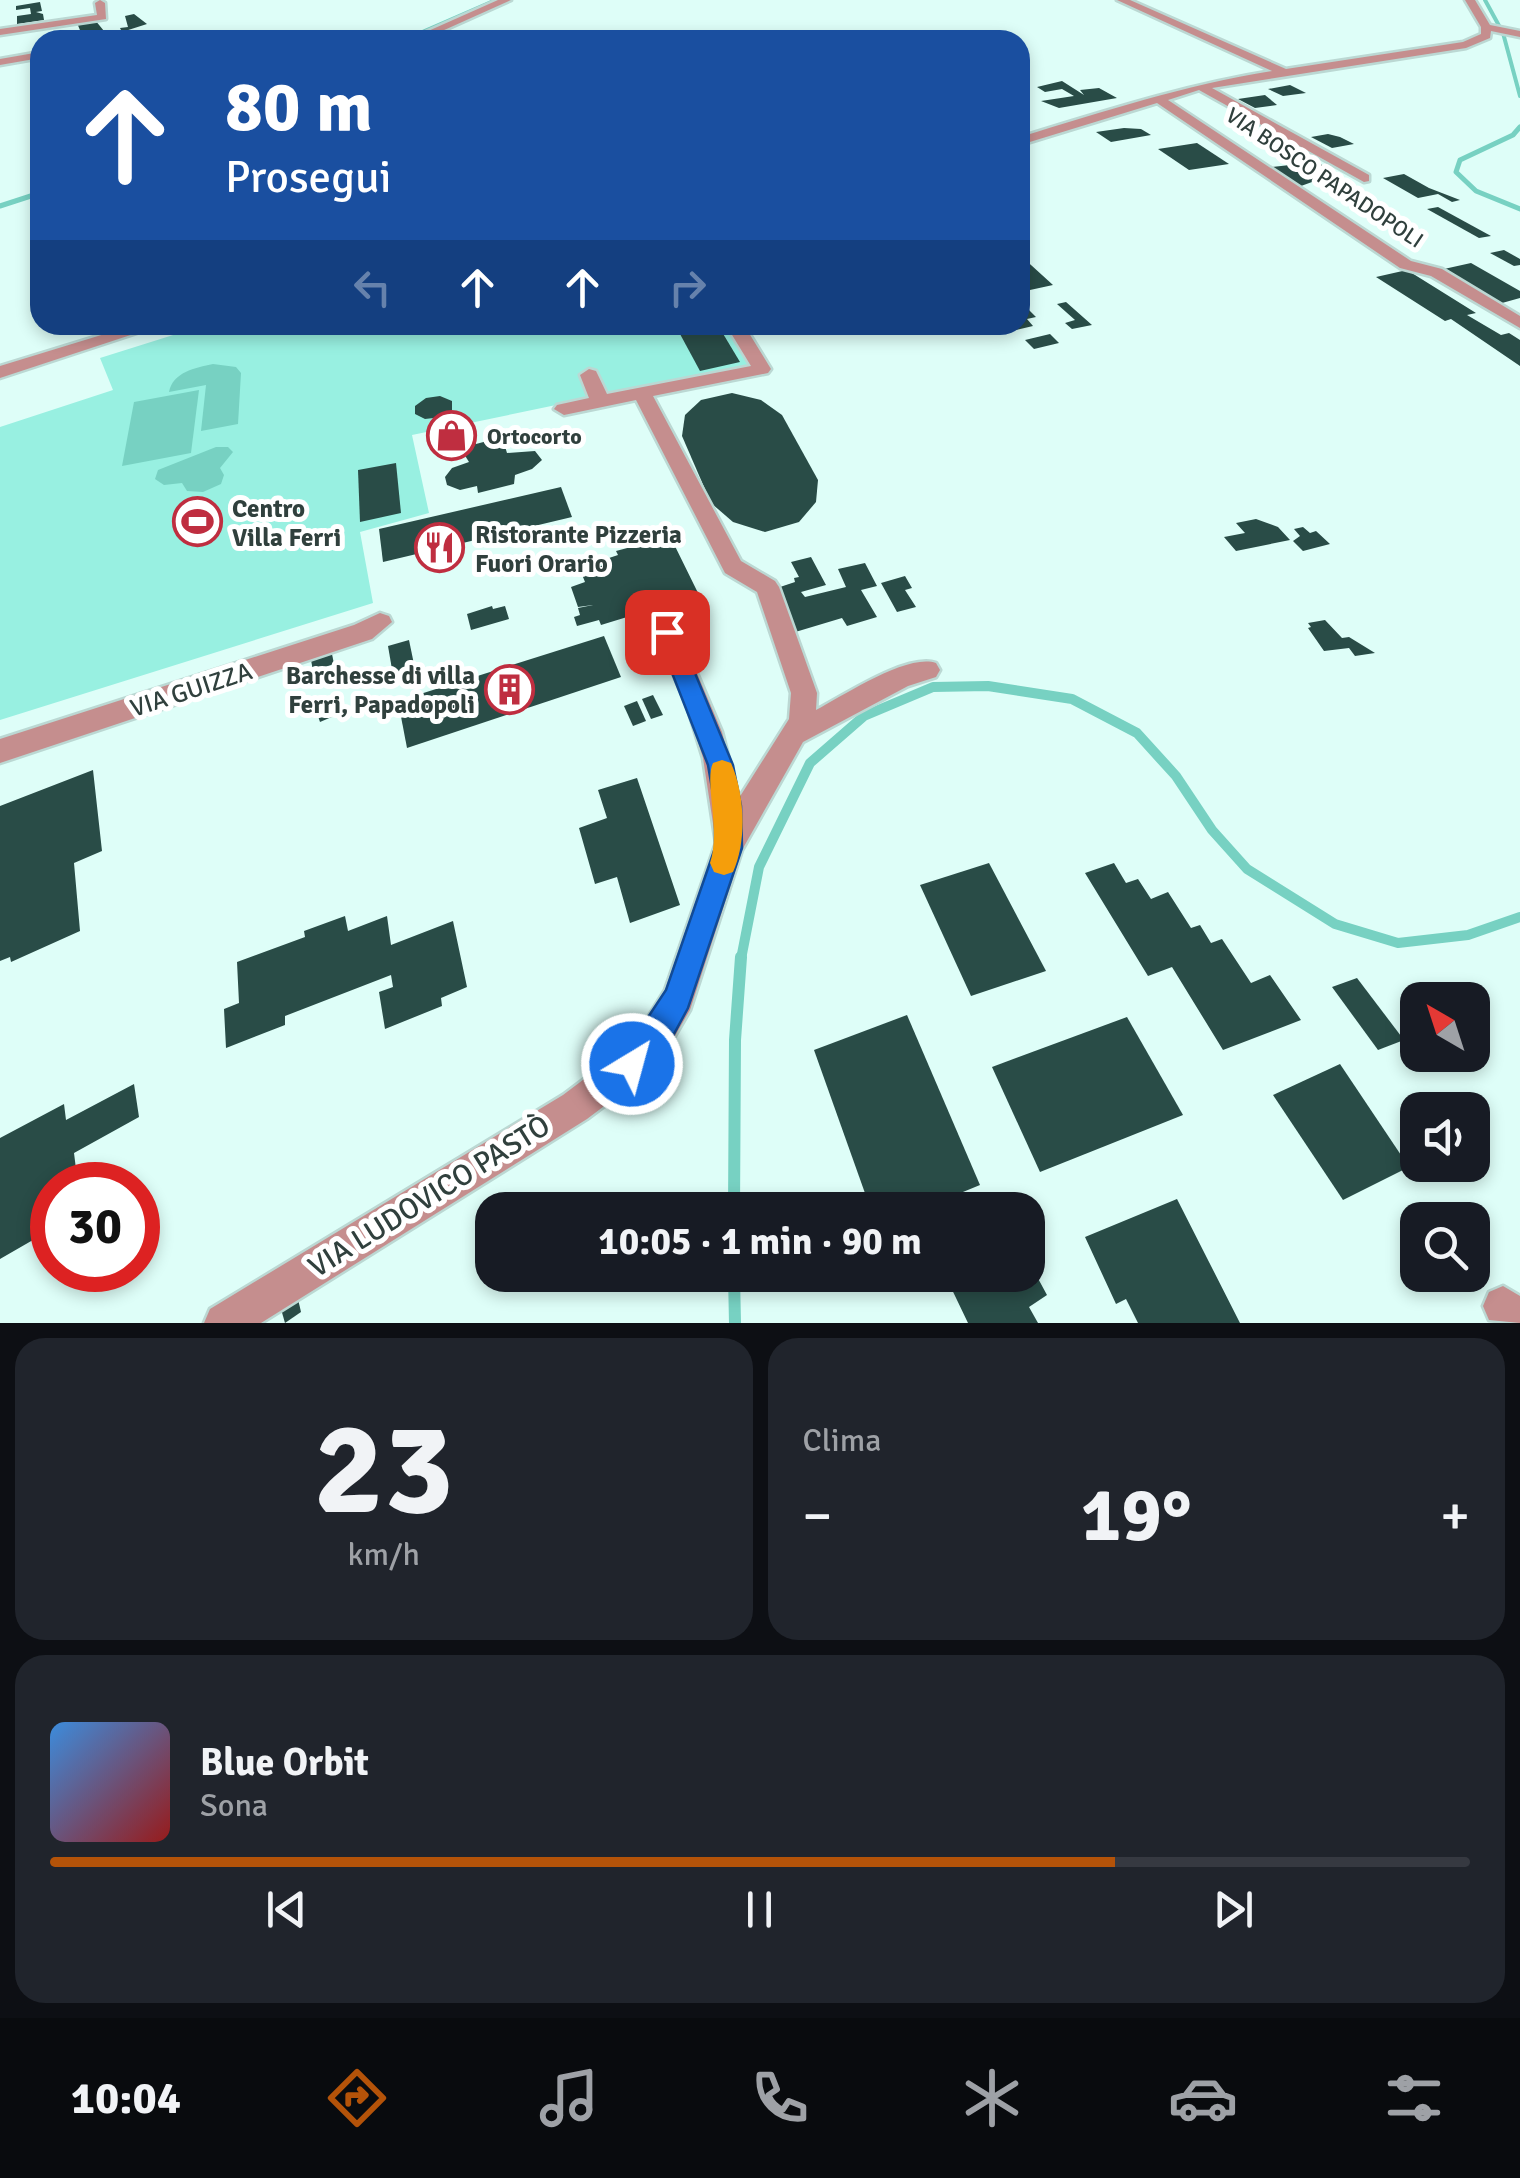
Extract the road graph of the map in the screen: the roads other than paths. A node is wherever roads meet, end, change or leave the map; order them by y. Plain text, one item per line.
1 (506, 0) edge
2 (1122, 0) edge
3 (1470, 0) edge
4 (100, 3) dead end
5 (10, 16) dead end
6 (437, 30) edge
7 (1502, 30) edge
8 (6, 31) edge
9 (30, 58) edge
10 (0, 62) edge
11 (1277, 72) junction
12 (1200, 86) junction
13 (1306, 90) dead end
14 (1157, 98) junction
15 (1030, 138) edge
16 (1364, 178) dead end
17 (1520, 322) edge
18 (120, 335) edge
19 (740, 335) edge
20 (0, 372) edge
21 (589, 375) dead end
22 (642, 393) junction
23 (600, 401) junction
24 (564, 409) dead end
25 (380, 622) dead end
26 (667, 632) dead end
27 (926, 670) dead end
28 (792, 736) junction
29 (0, 752) edge
30 (728, 848) junction
31 (224, 1323) edge

1 - 6 street
2 - 11 street
3 - 7 street, VIA BOSCO PAPADOPOLI
4 - 8 street
5 - 8 street
7 - 11 street, VIA BOSCO PAPADOPOLI
9 - 10 street
11 - 12 street, VIA BOSCO PAPADOPOLI
11 - 13 street
12 - 14 street, VIA BOSCO PAPADOPOLI
12 - 16 street, VIA BOSCO PAPADOPOLI
14 - 15 street, VIA BOSCO PAPADOPOLI
14 - 17 street, VIA BOSCO PAPADOPOLI
18 - 20 street
19 - 22 street
21 - 23 street
22 - 23 street
22 - 28 street, VIA LUDOVICO PASTÒ
23 - 24 street
25 - 29 street, VIA GUIZZA
26 - 30 street, VIA LUDOVICO PASTÒ
27 - 28 street
28 - 30 street, VIA LUDOVICO PASTÒ
30 - 31 street, VIA LUDOVICO PASTÒ

